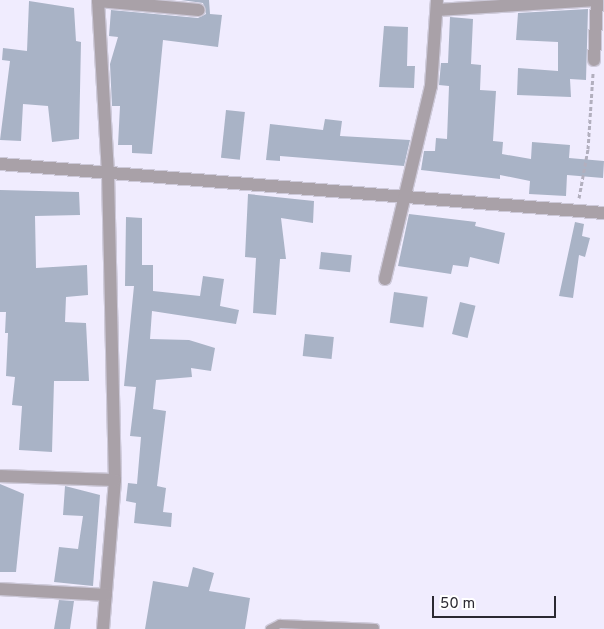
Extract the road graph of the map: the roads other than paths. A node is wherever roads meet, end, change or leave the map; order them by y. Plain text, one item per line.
1 (98, 0) edge
2 (597, 0) edge
3 (437, 5) edge
4 (199, 10) dead end
5 (594, 60) road end
6 (0, 164) edge
7 (108, 174) junction
8 (407, 196) junction
9 (604, 213) edge
10 (385, 279) dead end
11 (0, 476) edge
12 (115, 480) junction
13 (0, 589) edge
14 (106, 595) junction
15 (376, 628) edge
16 (103, 629) edge
17 (270, 629) edge

1 - 4 street
1 - 7 street
2 - 3 street
2 - 5 street
3 - 8 street
6 - 7 street
7 - 8 street
7 - 12 street
8 - 9 street
8 - 10 street
11 - 12 street
12 - 14 street
13 - 14 street
14 - 16 street
15 - 17 lane

